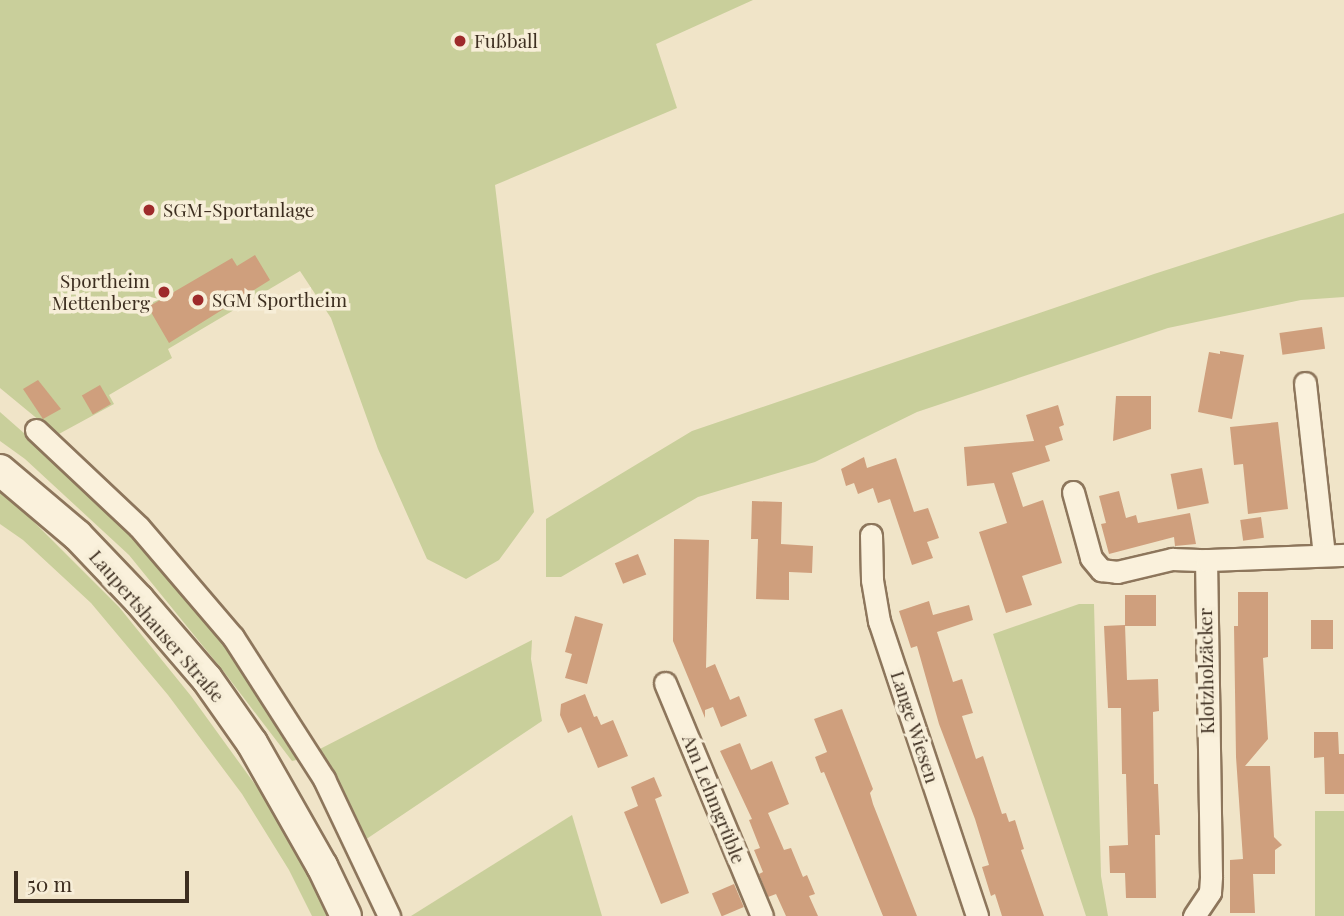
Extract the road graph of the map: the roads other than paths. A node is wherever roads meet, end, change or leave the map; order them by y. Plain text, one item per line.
1 (1304, 383) dead end
2 (36, 430) dead end
3 (0, 470) edge
4 (1073, 492) dead end
5 (871, 535) dead end
6 (1334, 555) edge
7 (1206, 560) junction
8 (665, 683) dead end
9 (346, 916) edge
10 (389, 916) edge
11 (762, 916) edge
12 (977, 916) edge
13 (1194, 916) edge

1 - 6 street
2 - 10 street
3 - 9 main road, Laupertshauser Straße
4 - 7 street
5 - 12 street, Lange Wiesen
6 - 7 street
7 - 13 street, Klotzholzäcker
8 - 11 street, Am Lehmgrüble

